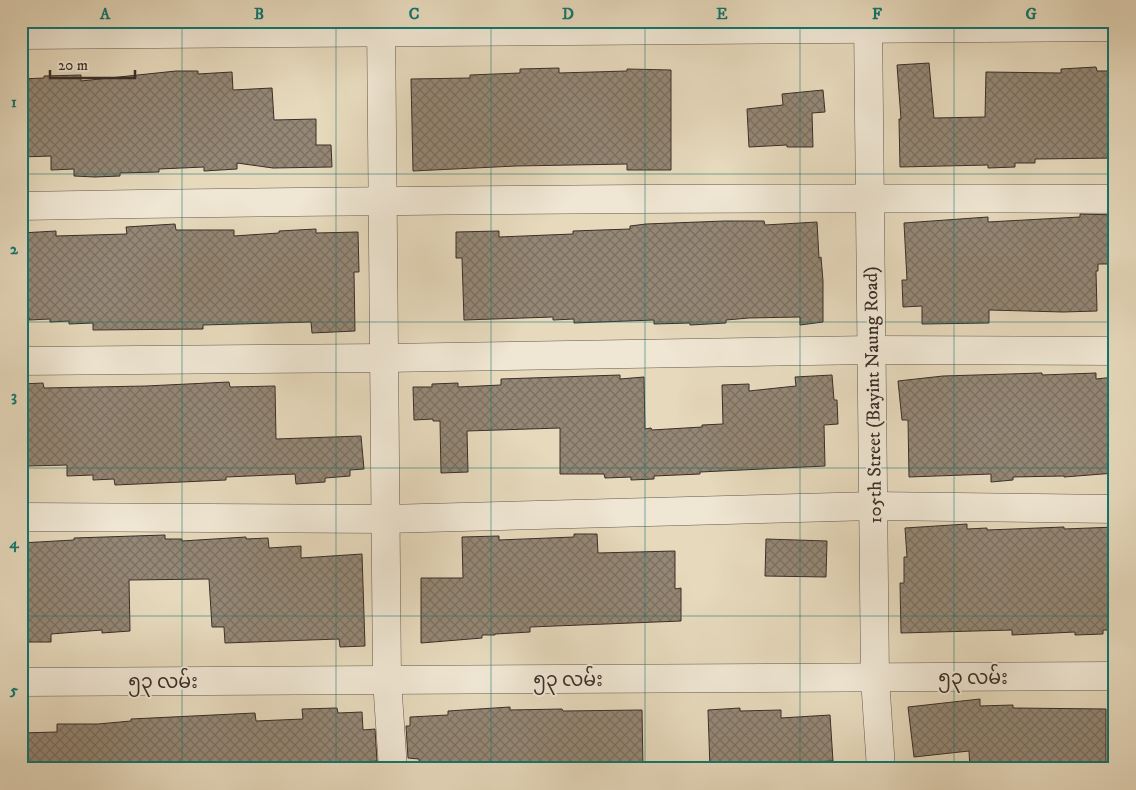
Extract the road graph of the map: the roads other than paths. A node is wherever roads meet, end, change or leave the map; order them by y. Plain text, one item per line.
1 (868, 25) edge
2 (381, 27) edge
3 (1115, 28) edge
4 (21, 35) edge
5 (870, 198) junction
6 (383, 200) junction
7 (1115, 200) edge
8 (21, 206) edge
9 (871, 350) junction
10 (1115, 351) edge
11 (384, 358) junction
12 (21, 361) edge
13 (873, 506) junction
14 (1115, 509) edge
15 (21, 517) edge
16 (386, 519) junction
17 (1115, 676) edge
18 (875, 678) junction
19 (387, 680) junction
20 (21, 682) edge
21 (393, 769) edge
22 (881, 769) edge

1 - 2 street
1 - 3 street
1 - 5 street, 105th Street (Bayint Naung Road)
2 - 4 street
2 - 6 street
5 - 6 street
5 - 7 street
5 - 9 street, 105th Street (Bayint Naung Road)
6 - 8 street
6 - 11 street
9 - 10 street
9 - 11 street
9 - 13 street, 105th Street (Bayint Naung Road)
11 - 12 street
11 - 16 street
13 - 14 street
13 - 16 street
13 - 18 street, 105th Street (Bayint Naung Road)
15 - 16 street
16 - 19 street
17 - 18 street, ၅၃ လမ်း
18 - 19 street, ၅၃ လမ်း
18 - 22 street, 105th Street (Bayint Naung Road)
19 - 20 street, ၅၃ လမ်း
19 - 21 street

